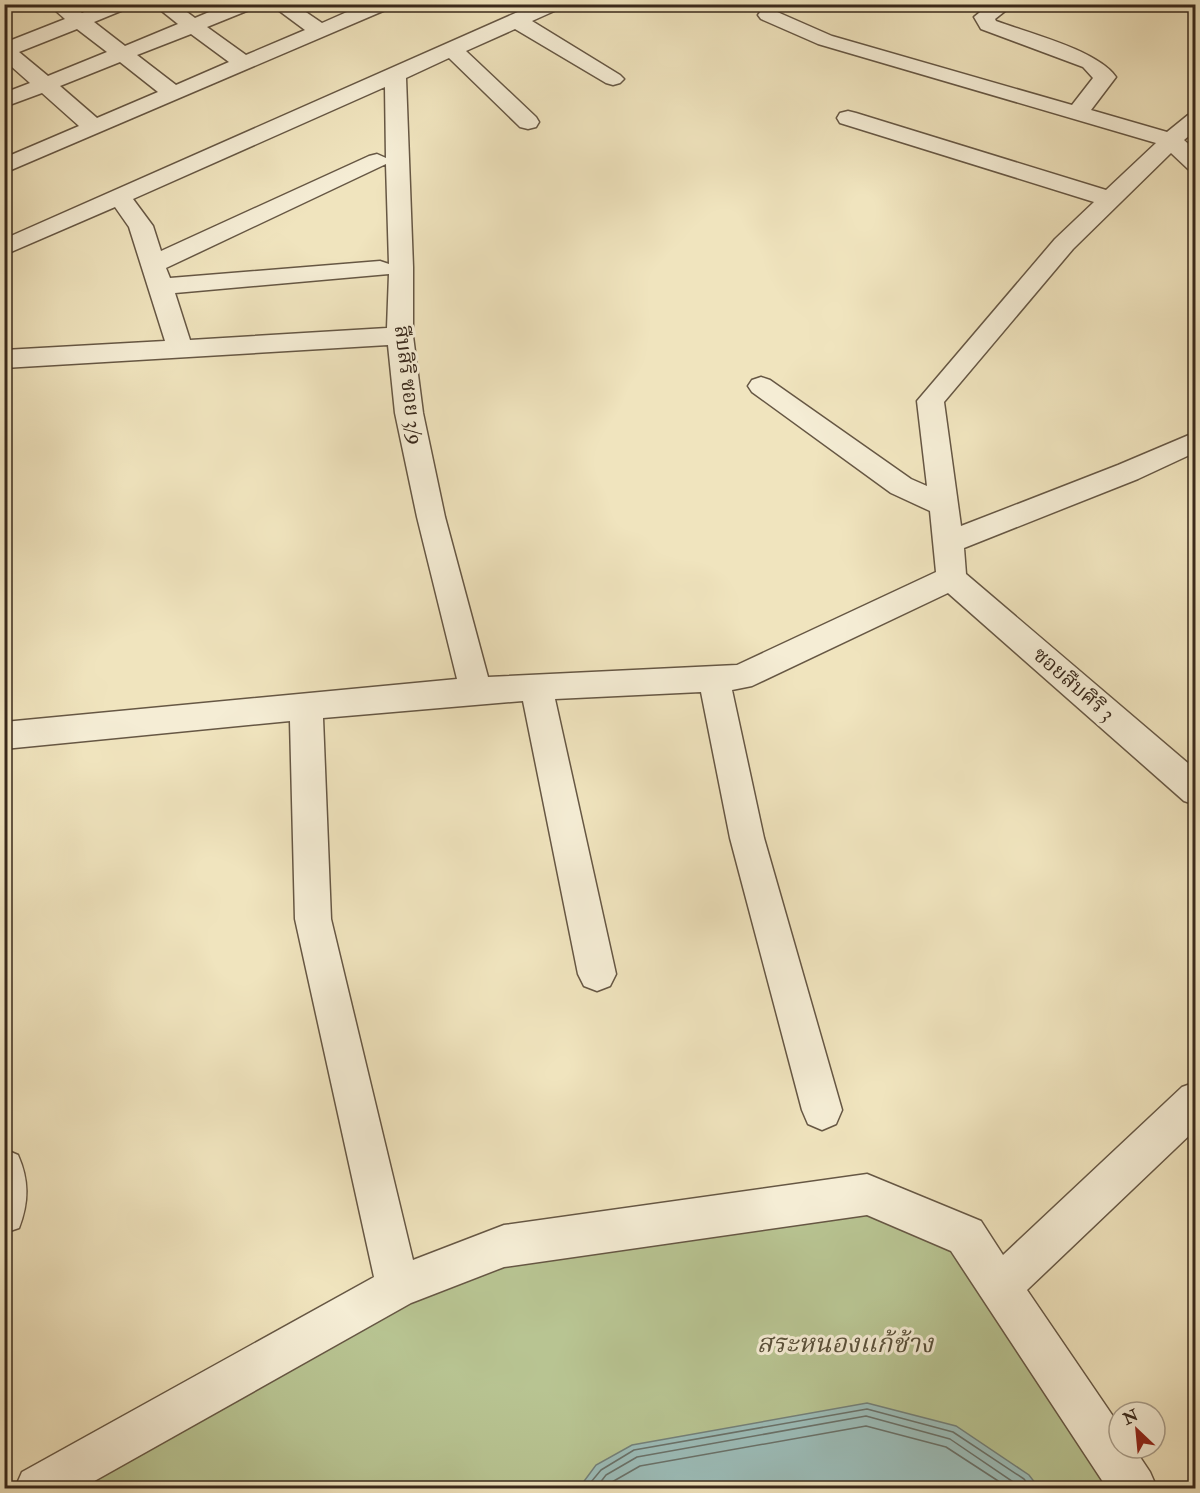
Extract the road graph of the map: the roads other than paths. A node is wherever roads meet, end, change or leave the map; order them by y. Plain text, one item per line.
1 (58, 4) edge
2 (122, 4) edge
3 (163, 4) edge
4 (247, 4) edge
5 (280, 4) edge
6 (383, 4) edge
7 (500, 4) edge
8 (554, 4) edge
9 (1004, 4) edge
10 (768, 15) dead end
11 (520, 20) junction
12 (79, 21) junction
13 (192, 26) junction
14 (320, 31) junction
15 (5, 49) edge
16 (452, 50) junction
17 (123, 54) junction
18 (245, 64) junction
19 (395, 74) junction
20 (613, 79) dead end
21 (46, 85) junction
22 (174, 94) junction
23 (4, 101) edge
24 (1077, 113) junction
25 (848, 118) dead end
26 (1196, 120) edge
27 (528, 122) dead end
28 (95, 128) junction
29 (1171, 140) junction
30 (377, 161) dead end
31 (7, 162) edge
32 (1196, 164) edge
33 (120, 197) junction
34 (1110, 199) junction
35 (4, 248) edge
36 (380, 270) dead end
37 (158, 275) junction
38 (400, 336) junction
39 (180, 349) junction
40 (4, 359) edge
41 (761, 386) dead end
42 (1196, 441) edge
43 (944, 505) junction
44 (949, 542) junction
45 (951, 578) junction
46 (714, 678) junction
47 (536, 687) junction
48 (476, 690) junction
49 (306, 705) junction
50 (4, 736) edge
51 (1189, 775) edge
52 (597, 974) dead end
53 (1196, 1101) edge
54 (822, 1110) dead end
55 (4, 1169) edge
56 (4, 1214) edge
57 (1001, 1286) junction
58 (398, 1287) junction
59 (38, 1488) edge
60 (1134, 1488) edge

1 - 12 street
2 - 12 street
3 - 13 street
4 - 13 street
5 - 14 street
6 - 14 street
7 - 11 street
8 - 11 street
9 - 24 street
10 - 24 street
11 - 16 street
11 - 20 street
12 - 15 street
12 - 17 street
13 - 17 street
13 - 18 street
14 - 18 street
15 - 21 street
16 - 19 street
16 - 27 street
17 - 21 street
17 - 22 street
18 - 22 street
19 - 33 street
19 - 38 street, สืบสิริ ซอย 3/9
21 - 23 street
21 - 28 street
22 - 28 street
24 - 29 street
25 - 34 street
26 - 29 street
28 - 31 street
29 - 32 street
29 - 34 street
30 - 37 street
33 - 35 street
33 - 37 street
34 - 43 street
36 - 37 street
37 - 39 street
38 - 39 street
38 - 48 street, สืบสิริ ซอย 3/9
39 - 40 street
41 - 43 street
42 - 44 street
43 - 44 street
44 - 45 street
45 - 46 street
45 - 51 street, ซอยสืบศิริ 3
46 - 47 street
46 - 54 street
47 - 48 street
47 - 52 street
48 - 49 street
49 - 50 street
49 - 58 street
53 - 57 street
55 - 56 street
57 - 58 street
57 - 60 street
58 - 59 street

